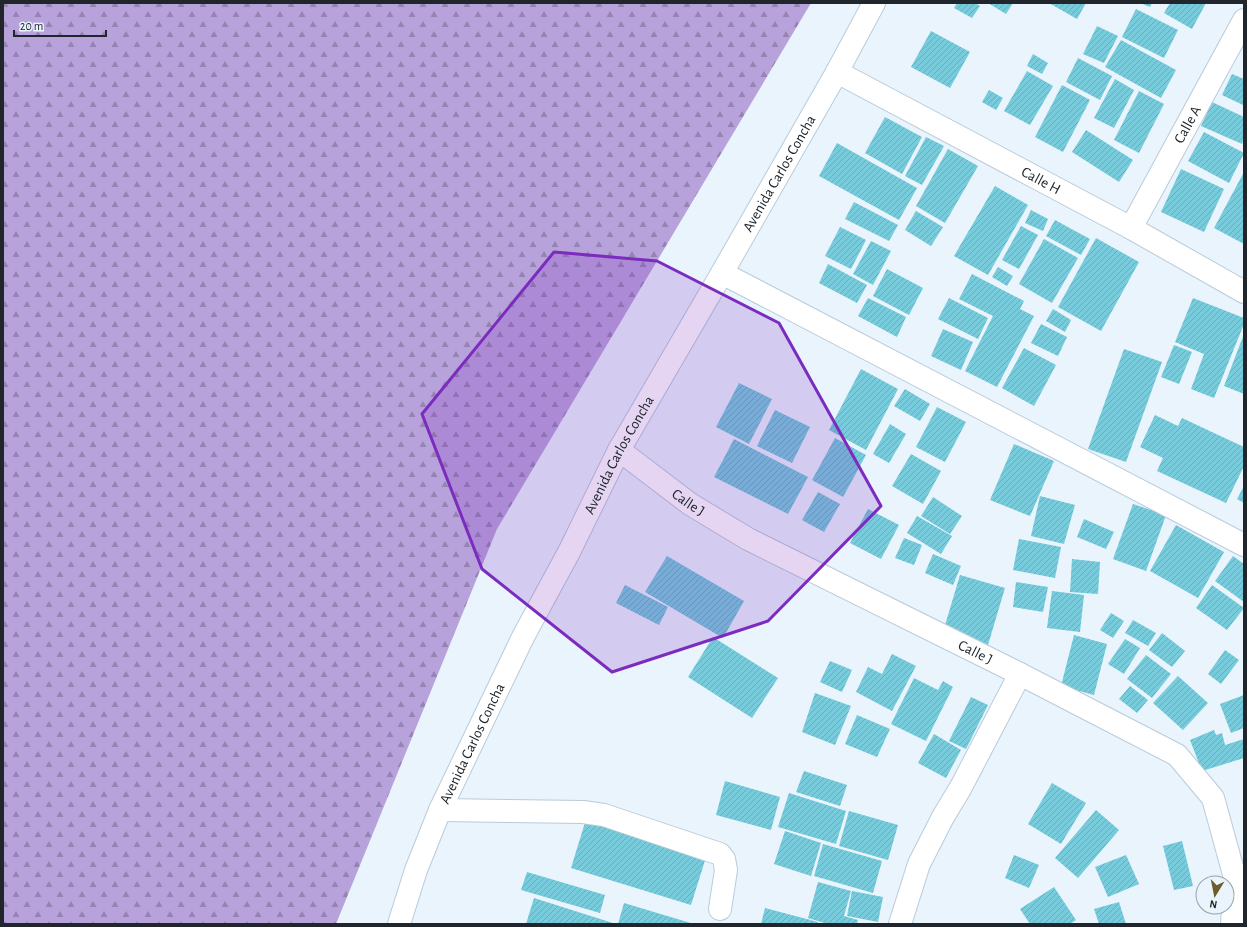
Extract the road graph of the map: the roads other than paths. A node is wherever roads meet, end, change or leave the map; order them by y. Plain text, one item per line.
1 (874, 3) edge
2 (1244, 20) edge
3 (837, 72) junction
4 (1131, 228) junction
5 (722, 273) junction
6 (1244, 292) edge
7 (619, 450) junction
8 (1244, 545) edge
9 (1020, 674) junction
10 (440, 810) junction
11 (720, 909) dead end
12 (399, 924) edge
13 (900, 924) edge
14 (1232, 924) edge

1 - 3 street, Avenida Carlos Concha
2 - 4 street, Calle A
3 - 4 street, Calle H
3 - 5 street, Avenida Carlos Concha
4 - 6 street, Calle H
5 - 7 street, Avenida Carlos Concha
5 - 8 street
7 - 9 street, Calle J
7 - 10 street, Avenida Carlos Concha
9 - 13 street
9 - 14 street, Calle J
10 - 11 street
10 - 12 street, Avenida Carlos Concha

